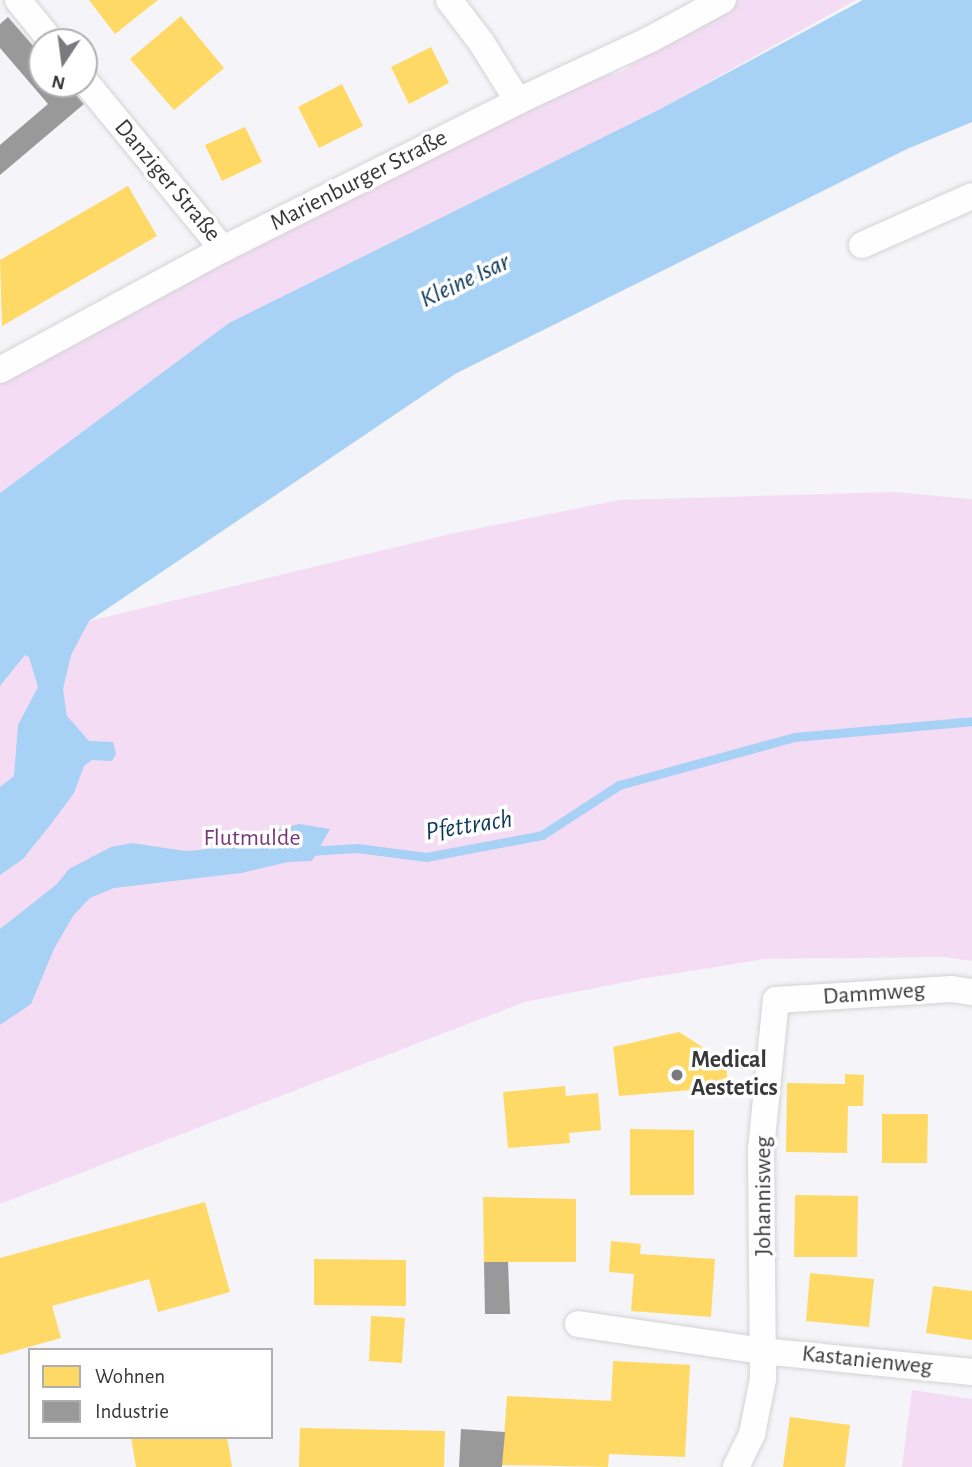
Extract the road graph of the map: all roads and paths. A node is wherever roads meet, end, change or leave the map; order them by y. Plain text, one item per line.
1 (18, 0) edge
2 (449, 0) edge
3 (716, 2) edge
4 (41, 28) edge
5 (98, 97) edge
6 (519, 100) junction
7 (972, 196) edge
8 (862, 245) dead end
9 (223, 249) junction
10 (0, 370) edge
11 (972, 992) edge
12 (776, 1000) joint
13 (578, 1324) dead end
14 (762, 1351) junction
15 (972, 1372) edge
16 (736, 1467) edge

1 - 4 street
2 - 6 street
3 - 6 street, Marienburger Straße
5 - 9 street, Danziger Straße
6 - 9 street, Marienburger Straße
7 - 8 street
9 - 10 street, Marienburger Straße
11 - 12 street, Dammweg
12 - 14 street, Johannisweg
13 - 14 street
14 - 15 street, Kastanienweg
14 - 16 street, Johannisweg

